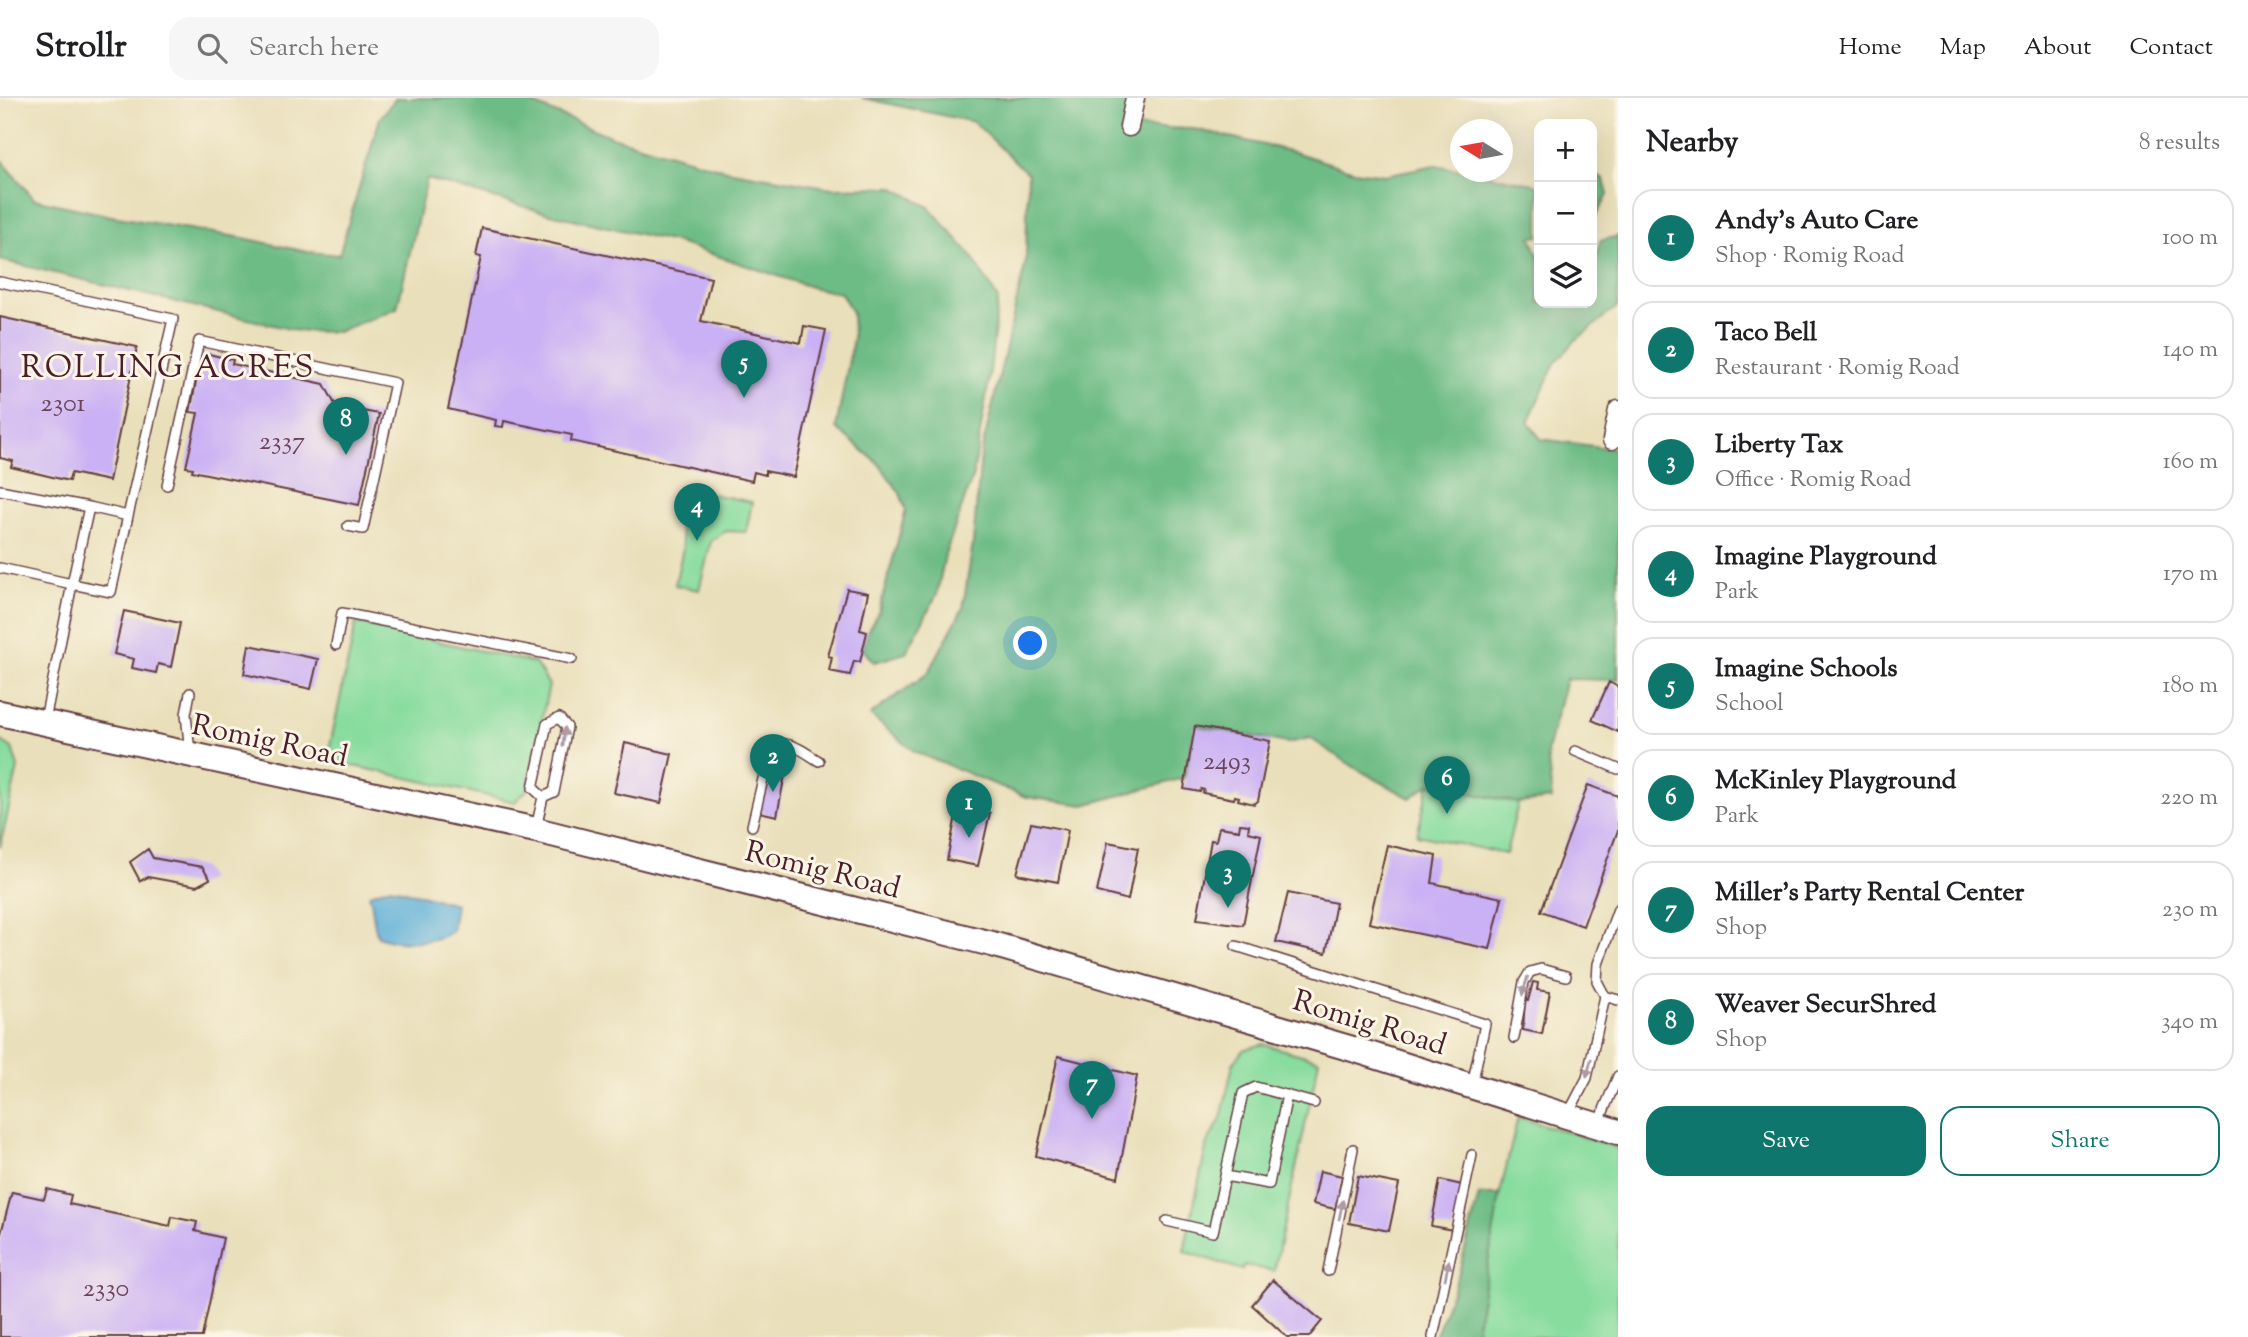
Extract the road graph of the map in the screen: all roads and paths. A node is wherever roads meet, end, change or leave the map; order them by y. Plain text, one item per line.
1 (1135, 98) edge
2 (1129, 127) dead end
3 (0, 282) edge
4 (1618, 410) edge
5 (1612, 440) dead end
6 (167, 485) dead end
7 (0, 490) edge
8 (89, 507) junction
9 (128, 516) junction
10 (348, 526) dead end
11 (0, 568) edge
12 (72, 584) junction
13 (336, 645) dead end
14 (572, 659) dead end
15 (190, 692) dead end
16 (0, 713) edge
17 (44, 722) junction
18 (1575, 751) dead end
19 (190, 755) junction
20 (819, 761) dead end
21 (1618, 769) edge
22 (543, 797) junction
23 (752, 826) dead end
24 (536, 830) junction
25 (1618, 909) edge
26 (1236, 946) dead end
27 (1566, 976) dead end
28 (1605, 996) junction
29 (1618, 1000) edge
30 (1514, 1038) dead end
31 (1618, 1076) edge
32 (1472, 1086) junction
33 (1287, 1095) junction
34 (1314, 1103) dead end
35 (1567, 1116) junction
36 (1607, 1129) edge
37 (1353, 1149) dead end
38 (1472, 1155) dead end
39 (1225, 1176) junction
40 (1167, 1222) dead end
41 (1328, 1270) dead end
42 (1433, 1337) edge

1 - 2 street
3 - 9 lane
4 - 5 street
6 - 10 lane
7 - 8 lane
8 - 9 lane
8 - 12 lane
9 - 12 lane
11 - 12 lane
12 - 17 lane
13 - 14 lane
15 - 19 lane
16 - 17 street, Romig Road
17 - 19 street, Romig Road
18 - 21 lane
19 - 24 street, Romig Road
20 - 23 lane
22 -> 22 lane
22 - 24 lane
24 - 32 street, Romig Road
25 - 28 lane
26 - 32 lane
27 -> 30 lane
28 - 29 lane
28 -> 35 lane
31 - 36 lane
32 - 35 street, Romig Road
33 - 34 lane
33 - 39 lane
33 - 39 lane
35 - 36 street, Romig Road
41 -> 37 lane
42 -> 38 lane
39 - 40 lane

